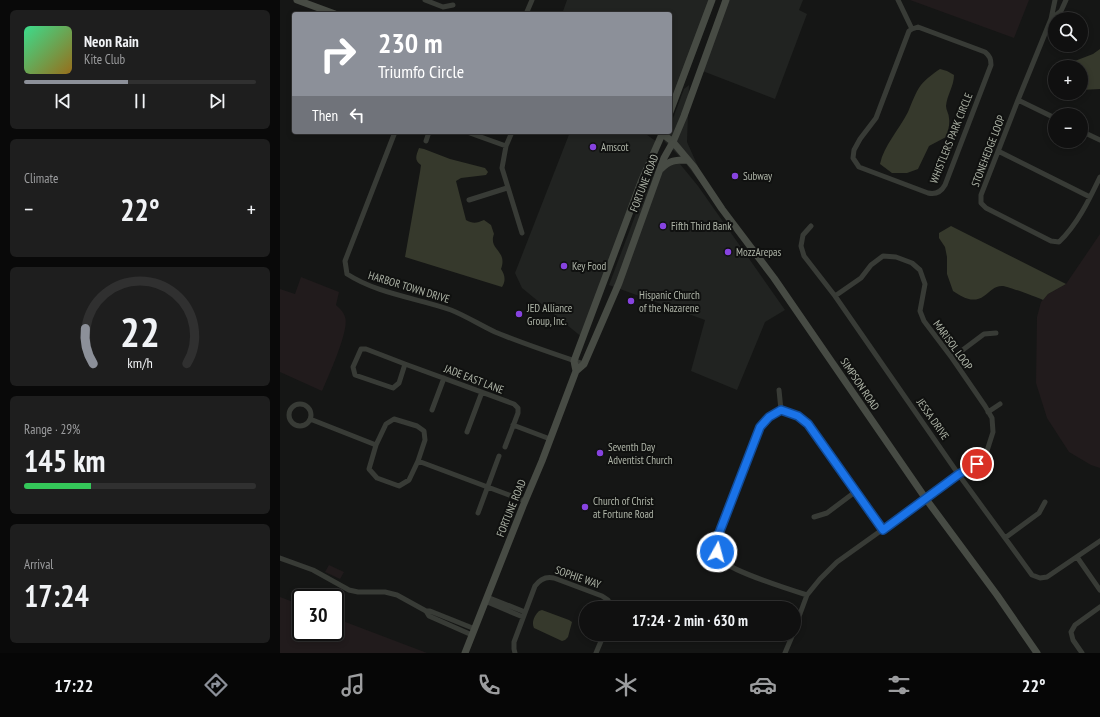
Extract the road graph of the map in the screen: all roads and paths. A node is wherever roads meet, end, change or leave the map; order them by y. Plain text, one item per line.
1 (297, 0) edge
2 (425, 0) edge
3 (532, 0) edge
4 (712, 0) edge
5 (726, 0) edge
6 (898, 0) edge
7 (1055, 0) edge
8 (1066, 0) edge
9 (453, 5) dead end
10 (330, 12) edge
11 (527, 12) edge
12 (1054, 12) edge
13 (1060, 12) edge
14 (912, 28) junction
15 (1048, 31) edge
16 (1018, 100) junction
17 (672, 107) edge
18 (1048, 115) edge
19 (395, 134) edge
20 (428, 134) edge
21 (477, 134) edge
22 (511, 134) edge
23 (662, 134) edge
24 (663, 134) edge
25 (1088, 134) edge
26 (1100, 140) edge
27 (426, 141) dead end
28 (673, 142) junction
29 (506, 146) junction
30 (998, 152) junction
31 (688, 160) junction
32 (660, 171) junction
33 (1100, 177) edge
34 (507, 188) junction
35 (1090, 197) junction
36 (469, 200) dead end
37 (811, 226) dead end
38 (522, 233) dead end
39 (835, 296) junction
40 (996, 333) dead end
41 (952, 358) junction
42 (574, 361) junction
43 (405, 364) junction
44 (584, 364) junction
45 (576, 371) junction
46 (444, 378) junction
47 (779, 390) dead end
48 (482, 392) junction
49 (1000, 404) dead end
50 (432, 410) dead end
51 (781, 410) junction
52 (988, 412) junction
53 (310, 419) junction
54 (513, 425) junction
55 (467, 432) dead end
56 (550, 439) junction
57 (376, 444) junction
58 (505, 447) dead end
59 (499, 456) dead end
60 (418, 461) junction
61 (959, 474) junction
62 (488, 487) junction
63 (855, 492) junction
64 (926, 499) junction
65 (525, 501) junction
66 (1045, 502) dead end
67 (478, 513) dead end
68 (814, 517) dead end
69 (883, 530) junction
70 (1004, 538) junction
71 (1100, 541) edge
72 (1077, 557) junction
73 (280, 558) edge
74 (1100, 590) edge
75 (807, 595) junction
76 (486, 599) junction
77 (608, 601) edge
78 (1100, 607) edge
79 (801, 611) edge
80 (524, 614) junction
81 (474, 632) junction
82 (601, 641) edge
83 (789, 641) edge
84 (465, 653) edge
85 (515, 653) edge
86 (596, 653) edge
87 (785, 653) edge
88 (1037, 653) edge
89 (1082, 653) edge

1 - 10 main road
2 - 9 street
3 - 11 street
4 - 17 main road
5 - 28 main road, FORTUNE ROAD
6 - 14 street
7 - 12 street, STONEHEDGE LOOP
8 - 13 street, STONEHEDGE LOOP
14 - 14 street, WHISTLERS PARK CIRCLE
15 - 16 street, STONEHEDGE LOOP
16 - 18 street
16 - 30 street, STONEHEDGE LOOP
19 - 42 street, HARBOR TOWN DRIVE
20 - 27 street
21 - 29 street
22 - 29 street
23 - 42 main road, FORTUNE ROAD
24 - 28 main road, SIMPSON ROAD
25 - 26 street
28 - 31 main road, SIMPSON ROAD
28 - 32 main road, FORTUNE ROAD
29 - 34 street
30 - 35 street
30 - 35 street, STONEHEDGE LOOP
31 - 32 main road
31 - 64 main road, SIMPSON ROAD
32 - 44 main road, FORTUNE ROAD
33 - 35 street, STONEHEDGE LOOP
34 - 36 street
34 - 38 street
37 - 39 street, JESSA DRIVE
39 - 41 street, MARISOL LOOP
39 - 61 street, JESSA DRIVE
40 - 41 street
41 - 52 street, MARISOL LOOP
42 - 44 street, HARBOR TOWN DRIVE
42 - 45 main road
43 - 43 street, JADE EAST LANE
43 - 46 street, JADE EAST LANE
44 - 45 main road, FORTUNE ROAD
45 - 56 main road, FORTUNE ROAD
46 - 48 street, JADE EAST LANE
46 - 50 street
47 - 51 street
48 - 54 street, JADE EAST LANE
48 - 55 street
49 - 52 street
51 - 63 street
51 - 75 street
52 - 61 street, MARISOL LOOP
53 - 53 street
53 - 57 street
54 - 56 street
54 - 58 street, JADE EAST LANE
56 - 65 main road, FORTUNE ROAD
57 - 60 street
57 - 60 street
59 - 62 street
60 - 62 street
61 - 64 street, MARISOL LOOP
61 - 70 street, JESSA DRIVE
62 - 65 street
62 - 67 street
63 - 68 street
63 - 69 street
64 - 69 street, MARISOL LOOP
64 - 88 main road, SIMPSON ROAD
65 - 76 main road, FORTUNE ROAD
66 - 70 street
69 - 75 street, MARISOL LOOP
70 - 72 street, JESSA DRIVE
71 - 72 street, JESSA DRIVE
72 - 74 street
73 - 81 street
75 - 79 street, MARISOL LOOP
76 - 80 street
76 - 81 main road, FORTUNE ROAD
77 - 80 street, SOPHIE WAY
78 - 89 street
80 - 85 street, SOPHIE WAY
81 - 84 main road, FORTUNE ROAD
82 - 86 street
83 - 87 street

